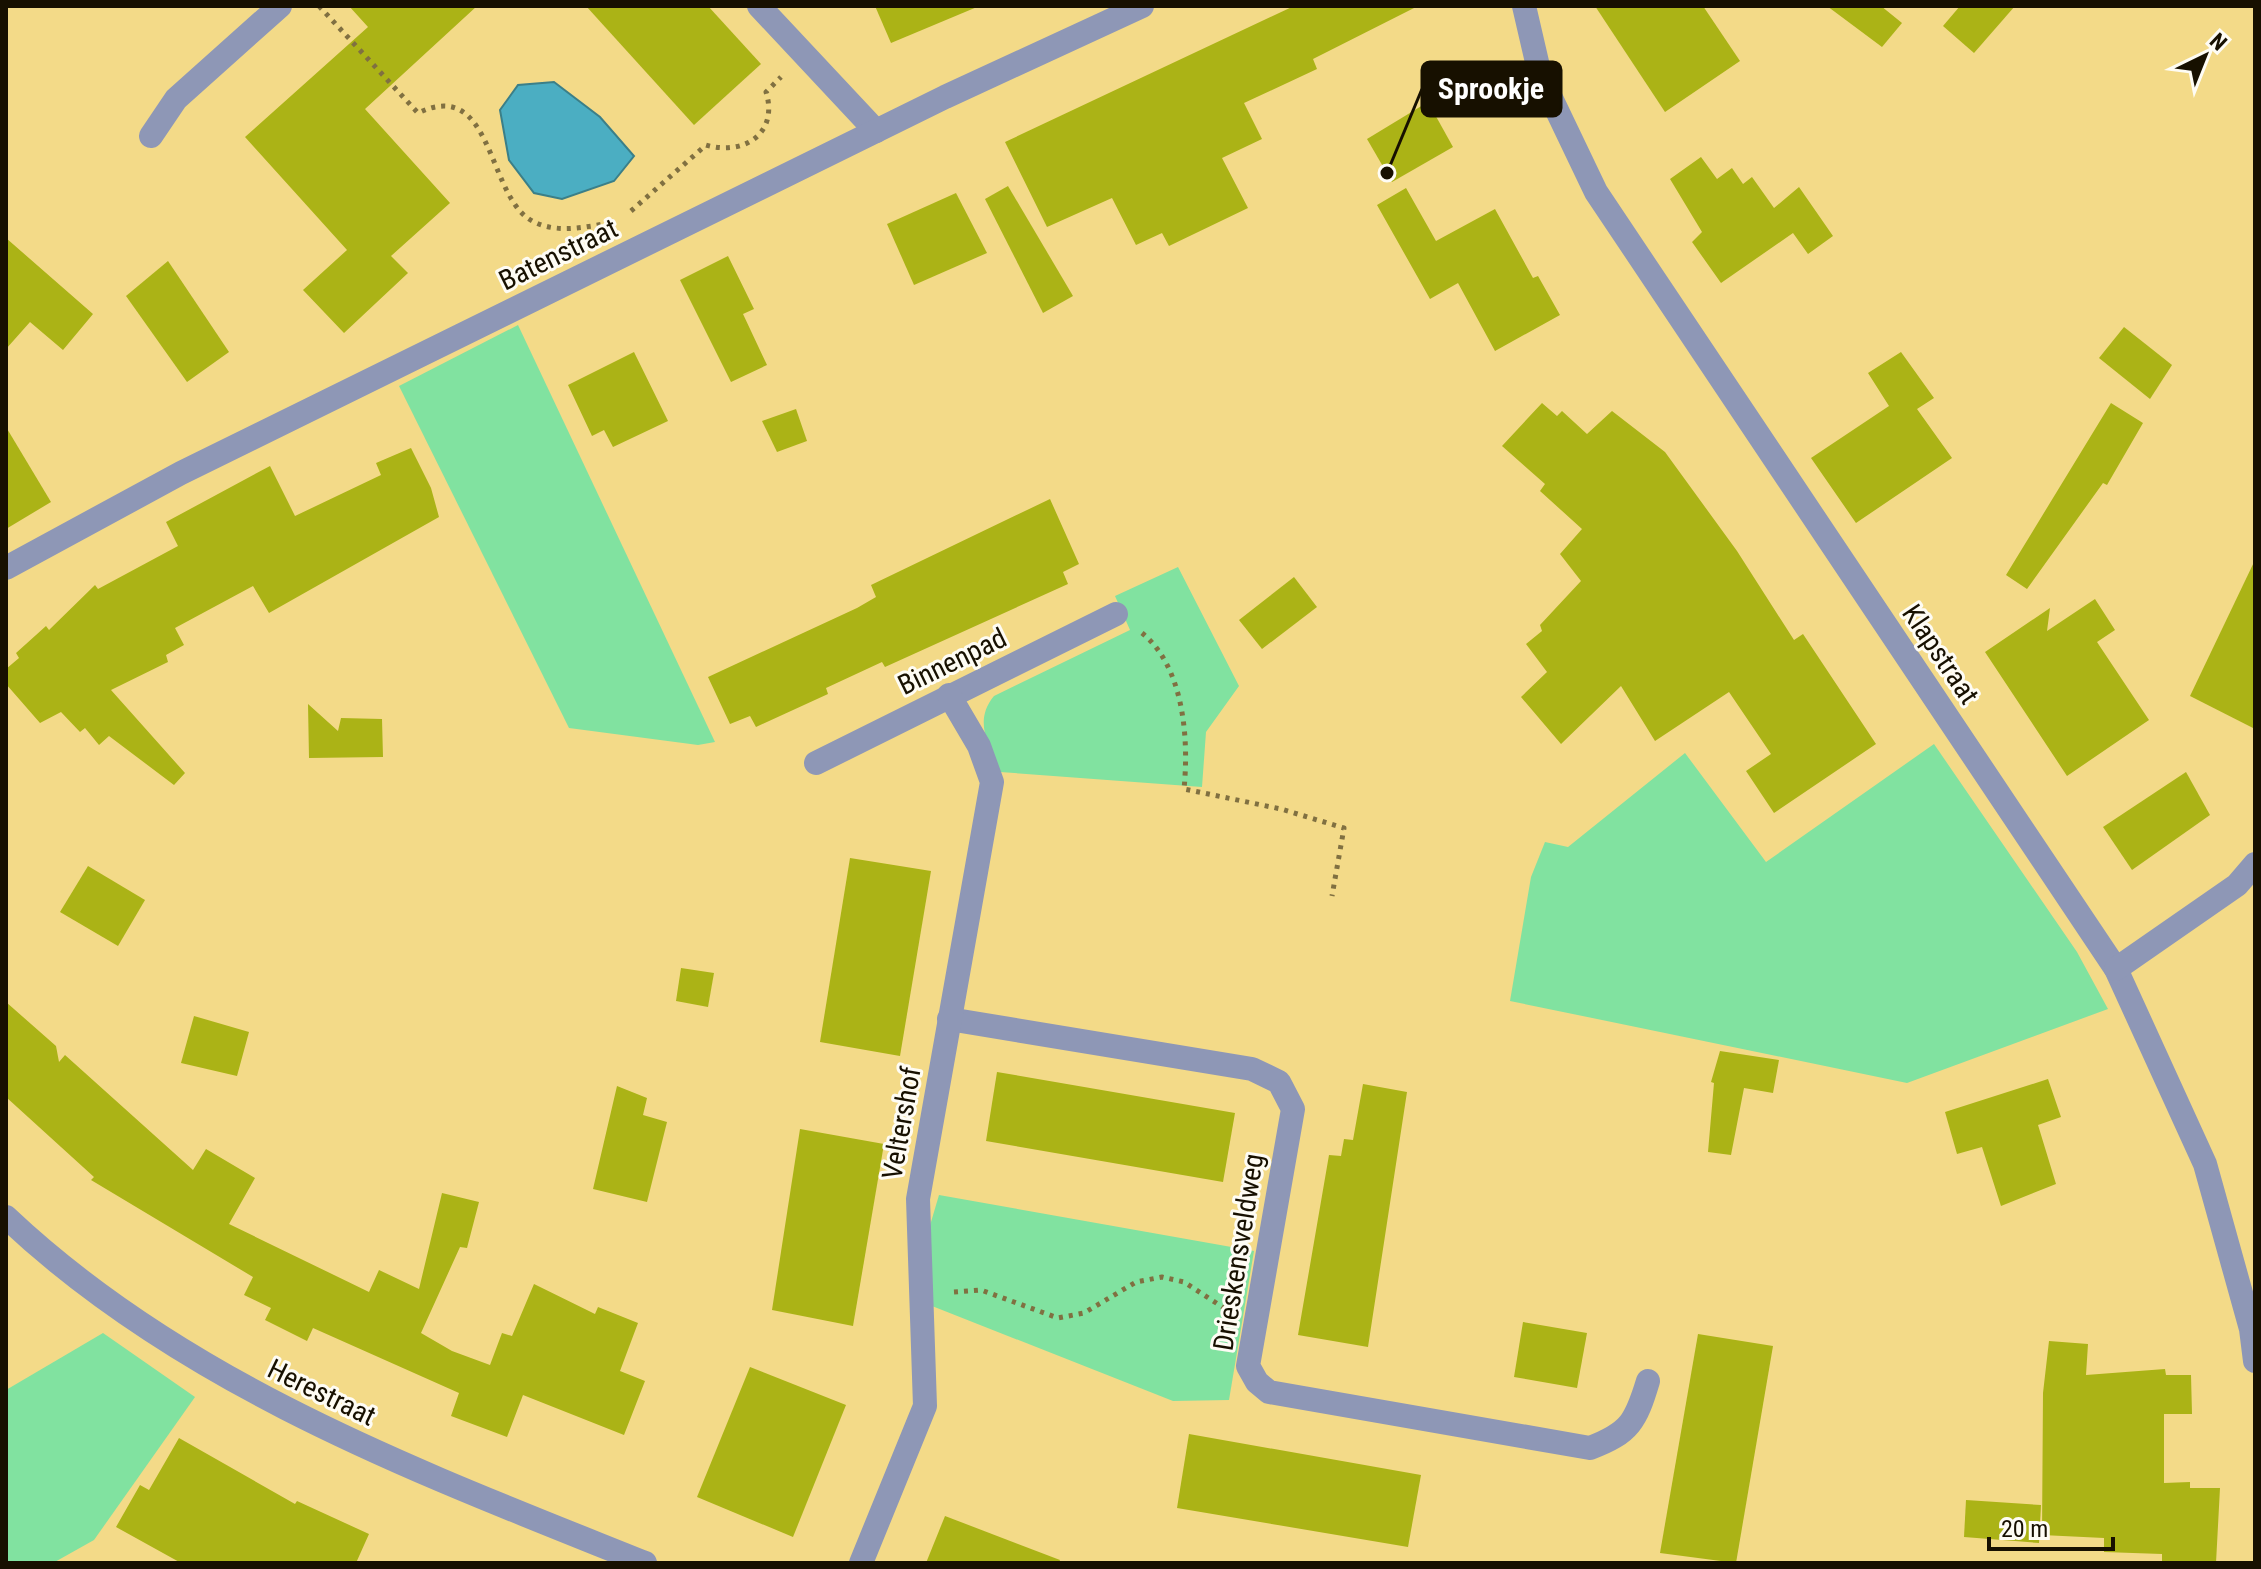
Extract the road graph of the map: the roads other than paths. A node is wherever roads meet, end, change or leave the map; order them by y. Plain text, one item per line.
1 (280, 6) edge
2 (759, 6) edge
3 (1142, 6) edge
4 (1524, 6) edge
5 (876, 131) junction
6 (151, 136) dead end
7 (6, 568) edge
8 (1116, 614) road end
9 (949, 695) junction
10 (816, 763) dead end
11 (2255, 864) edge
12 (2116, 969) junction
13 (949, 1019) junction
14 (6, 1217) edge
15 (2255, 1361) edge
16 (1648, 1381) dead end
17 (614, 1557) edge
18 (645, 1563) edge
19 (861, 1563) edge

1 - 6 street
2 - 5 street
3 - 5 street, Batenstraat
4 - 12 street, Klapstraat
5 - 7 street, Batenstraat
8 - 9 street, Binnenpad
9 - 10 street, Binnenpad
9 - 13 street, Veltershof
11 - 12 street
12 - 15 street, Klapstraat
13 - 16 street, Drieskensveldweg
13 - 19 street, Veltershof
14 - 17 street, Herestraat
17 - 18 street, Herestraat

